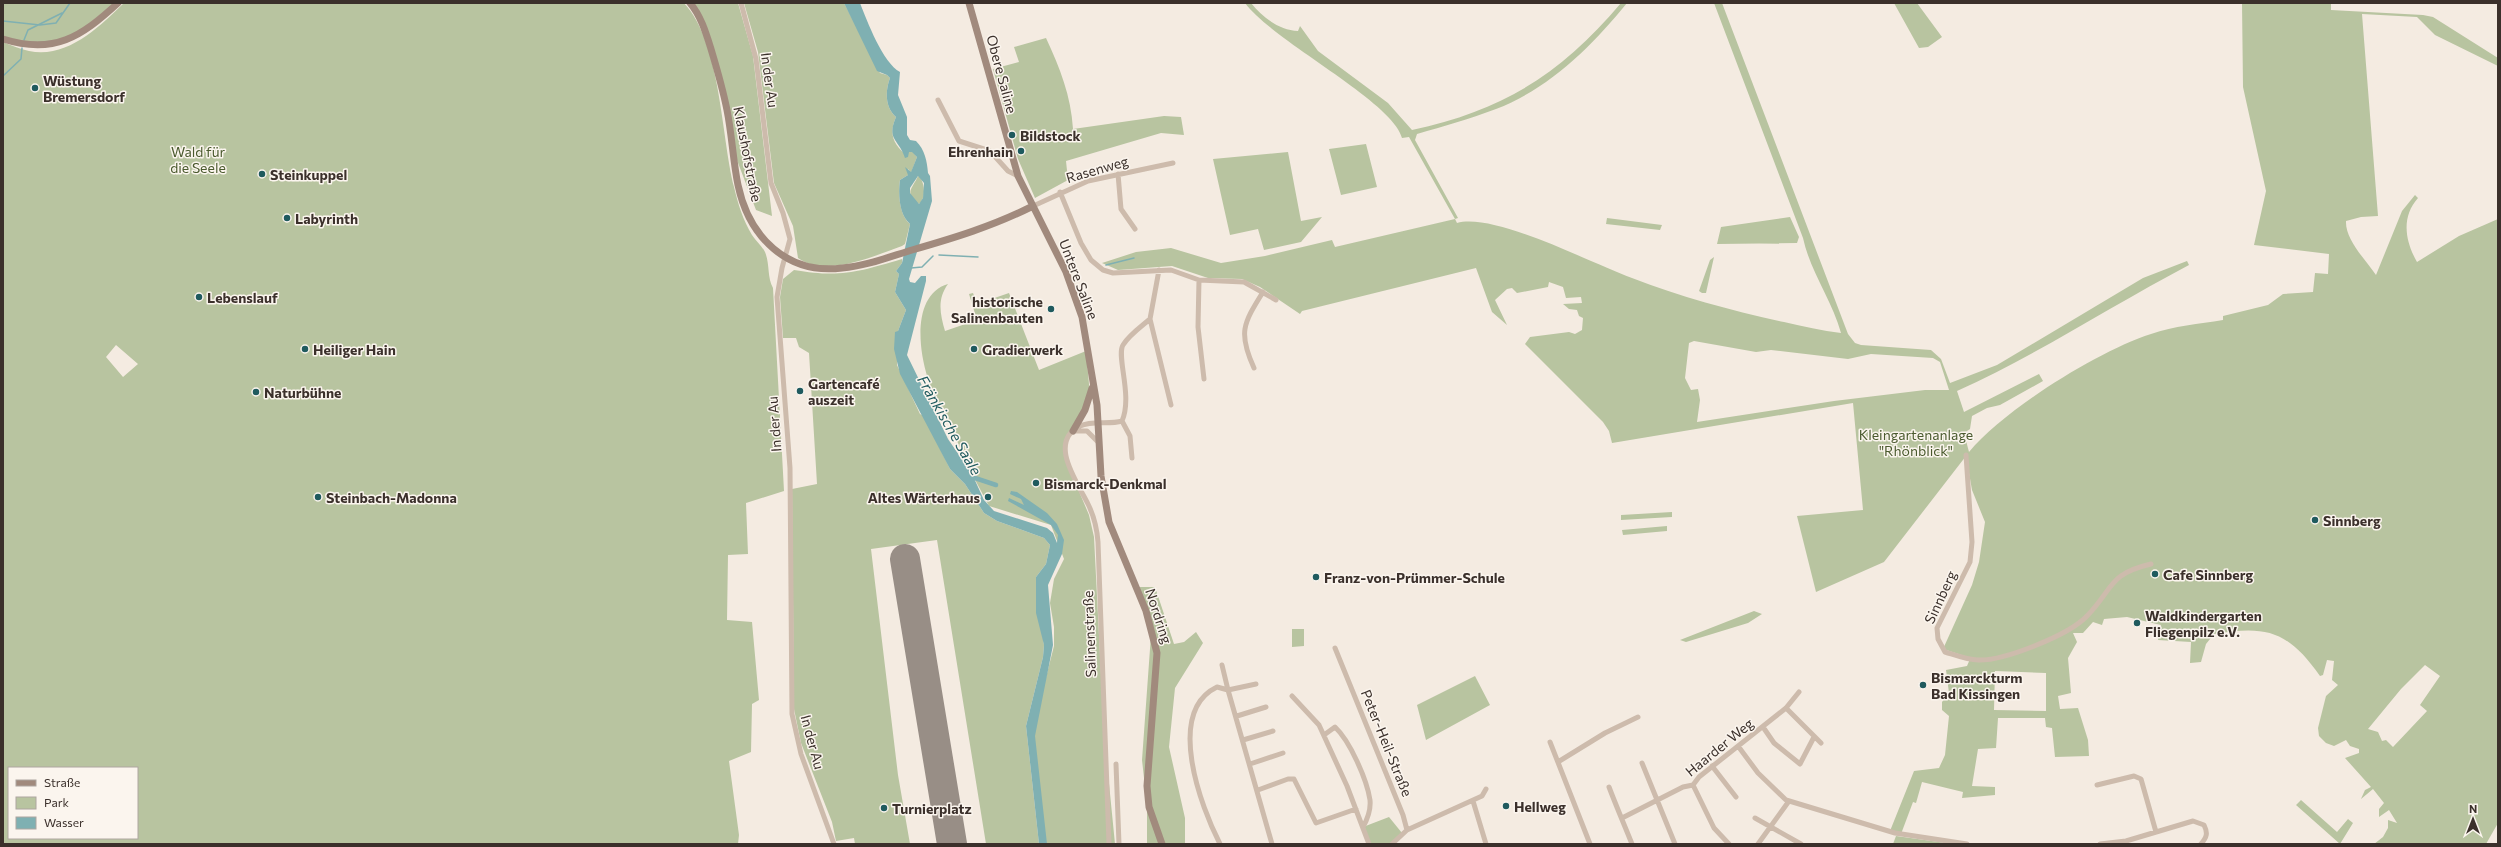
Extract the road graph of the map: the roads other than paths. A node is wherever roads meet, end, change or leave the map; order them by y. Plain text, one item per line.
1 (118, 3) edge
2 (690, 3) edge
3 (741, 3) edge
4 (969, 3) edge
5 (3, 39) edge
6 (938, 100) dead end
7 (1173, 163) dead end
8 (1118, 174) junction
9 (1018, 176) junction
10 (1060, 192) junction
11 (1031, 207) junction
12 (1135, 229) dead end
13 (785, 258) junction
14 (1159, 270) junction
15 (1199, 280) junction
16 (1263, 292) junction
17 (1276, 300) dead end
18 (1150, 319) junction
19 (1254, 368) dead end
20 (1204, 379) dead end
21 (1092, 384) junction
22 (1171, 405) dead end
23 (1122, 421) junction
24 (1098, 423) junction
25 (1073, 431) junction
26 (1099, 444) junction
27 (1966, 455) dead end
28 (1132, 458) dead end
29 (2151, 564) dead end
30 (1335, 648) dead end
31 (1222, 665) dead end
32 (1256, 684) dead end
33 (1228, 690) junction
34 (1799, 692) dead end
35 (1292, 696) dead end
36 (1266, 707) dead end
37 (1786, 708) junction
38 (1236, 716) junction
39 (1638, 716) dead end
40 (1763, 727) junction
41 (1273, 731) dead end
42 (1324, 735) junction
43 (1814, 737) junction
44 (1243, 740) junction
45 (1550, 742) dead end
46 (1821, 743) dead end
47 (1738, 746) junction
48 (1283, 754) dead end
49 (1558, 762) junction
50 (1642, 763) dead end
51 (1116, 764) dead end
52 (1250, 764) junction
53 (1712, 766) junction
54 (1693, 785) junction
55 (2097, 785) dead end
56 (1609, 787) dead end
57 (1486, 789) dead end
58 (1258, 790) junction
59 (1736, 797) dead end
60 (1657, 800) junction
61 (1473, 801) junction
62 (1789, 801) junction
63 (1356, 809) junction
64 (1624, 817) junction
65 (1755, 818) dead end
66 (1363, 827) junction
67 (1770, 828) junction
68 (1407, 830) junction
69 (2156, 832) junction
70 (2126, 843) edge
71 (834, 844) edge
72 (1109, 844) edge
73 (1119, 844) edge
74 (1162, 844) edge
75 (1220, 844) edge
76 (1272, 844) edge
77 (1369, 844) edge
78 (1392, 844) edge
79 (1486, 844) edge
80 (1590, 844) edge
81 (1632, 844) edge
82 (1675, 844) edge
83 (1729, 844) edge
84 (1758, 844) edge
85 (1801, 844) edge
86 (1967, 844) edge
87 (2100, 844) edge
88 (2201, 844) edge

1 - 5 main road
2 - 13 main road, Klaushofstraße
3 - 13 street, In der Au
4 - 9 main road, Obere Saline
6 - 9 street
7 - 8 street, Rasenweg
8 - 10 street, Rasenweg
8 - 12 street
9 - 11 main road, Untere Saline
10 - 11 street, Rasenweg
10 - 14 street
11 - 13 main road, Klaushofstraße
11 - 21 main road, Untere Saline
13 - 71 street, In der Au
14 - 15 street
14 - 18 street
15 - 16 street
15 - 20 street
16 - 17 street
16 - 19 street
18 - 22 street
18 - 23 street
21 - 24 main road, Untere Saline
21 - 25 main road
23 - 24 street
23 - 28 street
24 - 25 street
24 - 26 main road, Nordring
25 - 26 street
25 - 72 street, Salinenstraße
26 - 74 main road, Nordring
27 - 29 street, Sinnberg
30 - 68 street, Peter-Heil-Straße
31 - 33 street
32 - 33 street
33 - 38 street
33 - 75 street
34 - 37 street, Haarder Weg
35 - 42 street
36 - 38 street
37 - 40 street, Haarder Weg
37 - 43 street
38 - 44 street
39 - 49 street
40 - 43 street
40 - 47 street, Haarder Weg
41 - 44 street
42 - 63 street
42 - 66 street
43 - 46 street
44 - 52 street
45 - 49 street
47 - 53 street, Haarder Weg
47 - 62 street
48 - 52 street
49 - 80 street
50 - 60 street
51 - 73 street
52 - 58 street
53 - 54 street, Haarder Weg
53 - 59 street
54 - 60 street, Haarder Weg
54 - 83 street
55 - 69 street
56 - 64 street
57 - 61 street
58 - 63 street
58 - 76 street
60 - 64 street, Haarder Weg
60 - 82 street
61 - 68 street
61 - 79 street
62 - 67 street
62 - 86 street
63 - 66 street
64 - 81 street
65 - 67 street
66 - 77 street
67 - 84 street
67 - 85 street
68 - 78 street
69 - 70 street
69 - 88 street
70 - 87 street

